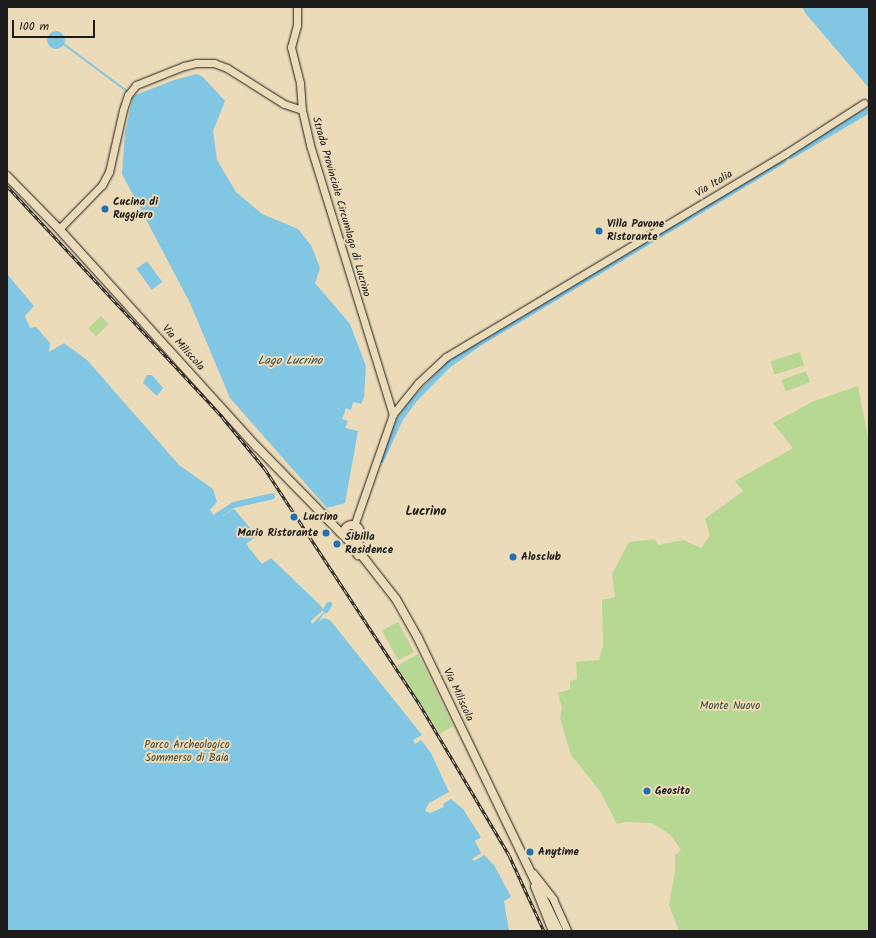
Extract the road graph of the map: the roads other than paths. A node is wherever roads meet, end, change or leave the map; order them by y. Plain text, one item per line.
1 (297, 7) edge
2 (864, 103) dead end
3 (302, 110) junction
4 (7, 176) edge
5 (59, 229) junction
6 (393, 414) junction
7 (334, 526) junction
8 (350, 527) junction
9 (346, 538) junction
10 (358, 538) junction
11 (406, 618) junction
12 (530, 868) junction
13 (552, 931) edge
14 (559, 931) edge
15 (567, 931) edge

1 - 3 street
2 - 6 street, Via Italia
3 - 5 street, Strada Provinciale Circumlago di Lucrino
3 - 6 street, Strada Provinciale Circumlago di Lucrino
4 - 5 main road, Via Miliscola
5 - 7 main road, Via Miliscola
6 - 8 street, Via Italia
7 - 8 main road
7 - 9 main road, Via Miliscola
8 - 9 main road
8 - 10 main road, Via Miliscola
9 - 10 main road
9 - 11 main road, Via Miliscola
10 - 11 main road, Via Miliscola
11 - 12 main road, Via Miliscola
12 - 13 street, Via Miliscola
12 - 14 main road, Via Miliscola
12 - 15 street, Via Miliscola

